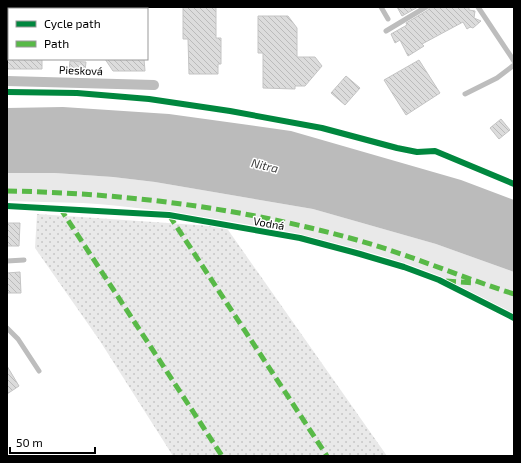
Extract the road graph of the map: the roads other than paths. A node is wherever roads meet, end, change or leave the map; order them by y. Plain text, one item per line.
1 (381, 7) edge
2 (426, 7) edge
3 (478, 7) edge
4 (388, 19) dead end
5 (386, 31) dead end
6 (514, 61) edge
7 (514, 64) edge
8 (7, 81) edge
9 (154, 85) dead end
10 (465, 94) dead end
11 (7, 206) edge
12 (24, 260) dead end
13 (7, 261) edge
14 (514, 318) edge
15 (7, 328) edge
16 (38, 372) dead end

1 - 4 lane
2 - 5 lane
3 - 6 lane
7 - 10 lane
8 - 9 street, Piesková
11 - 14 lane, Vodná
12 - 13 lane
15 - 16 lane

